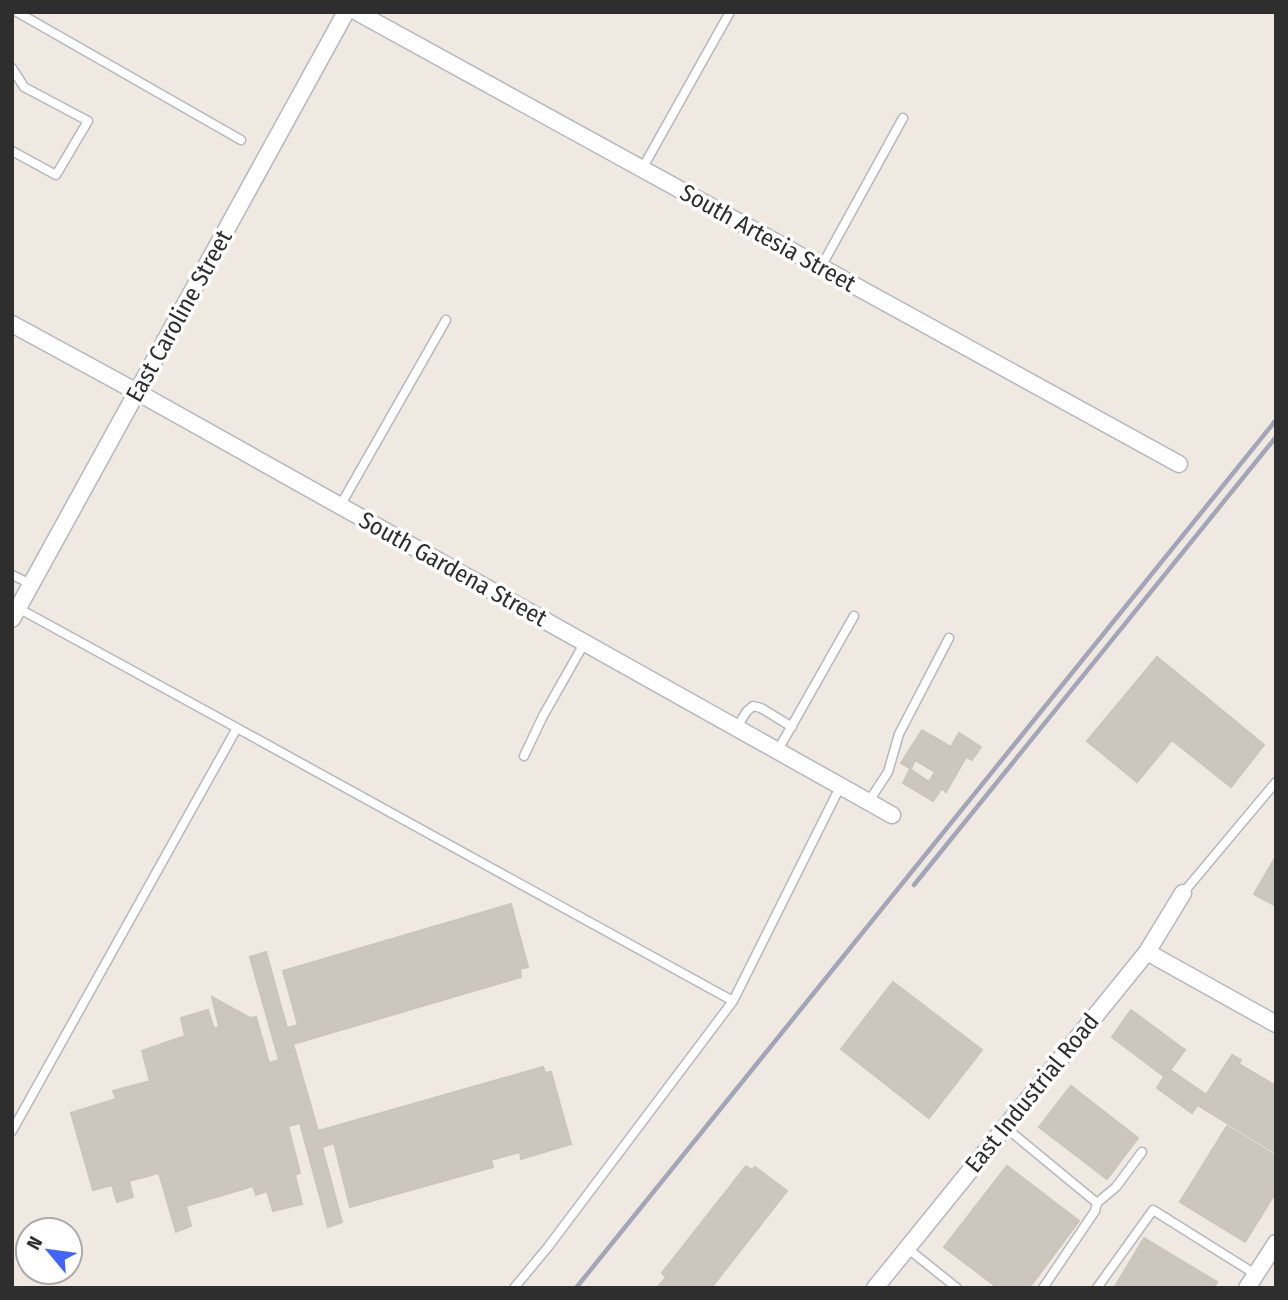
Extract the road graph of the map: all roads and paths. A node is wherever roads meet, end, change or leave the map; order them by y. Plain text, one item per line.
1 (17, 12) edge
2 (346, 12) edge
3 (357, 12) edge
4 (730, 12) edge
5 (13, 74) edge
6 (903, 117) dead end
7 (241, 140) dead end
8 (12, 150) edge
9 (642, 169) junction
10 (821, 267) junction
11 (446, 320) dead end
12 (13, 327) edge
13 (137, 392) junction
14 (1179, 464) dead end
15 (340, 506) junction
16 (12, 575) edge
17 (31, 584) junction
18 (15, 614) edge
19 (854, 616) dead end
20 (949, 638) dead end
21 (585, 642) junction
22 (737, 727) junction
23 (792, 727) junction
24 (237, 728) junction
25 (778, 750) junction
26 (524, 756) dead end
27 (1276, 782) edge
28 (841, 785) junction
29 (869, 802) junction
30 (892, 815) dead end
31 (1183, 893) joint
32 (1147, 951) junction
33 (733, 1001) junction
34 (1276, 1024) edge
35 (1005, 1127) junction
36 (12, 1130) edge
37 (1142, 1152) dead end
38 (1097, 1203) junction
39 (1276, 1242) edge
40 (907, 1248) junction
41 (1251, 1281) edge
42 (514, 1288) edge
43 (875, 1288) edge
44 (957, 1288) edge
45 (1043, 1288) edge
46 (1097, 1288) edge

1 - 7 lane
2 - 13 street, East Caroline Street
3 - 9 street, South Artesia Street
4 - 9 lane
5 - 8 lane
6 - 10 lane
9 - 10 street, South Artesia Street
10 - 14 street, South Artesia Street
11 - 15 lane
12 - 13 street, South Gardena Street
13 - 15 street, South Gardena Street
13 - 17 street, East Caroline Street
15 - 21 street, South Gardena Street
16 - 17 lane
17 - 18 street, East Caroline Street
18 - 24 lane
19 - 23 lane
20 - 29 lane
21 - 22 street, South Gardena Street
21 - 26 lane
22 - 23 lane
22 - 25 street, South Gardena Street
23 - 25 lane
24 - 33 lane
24 - 36 lane
25 - 28 street, South Gardena Street
27 - 31 lane
28 - 29 street, South Gardena Street
28 - 33 lane
29 - 30 street, South Gardena Street
31 - 32 street, East Industrial Road
32 - 34 street
32 - 35 street, East Industrial Road
33 - 42 lane
35 - 38 lane
35 - 40 street, East Industrial Road
37 - 38 lane
38 - 45 lane
39 - 41 street
40 - 43 street, East Industrial Road
40 - 44 lane
41 - 46 lane

